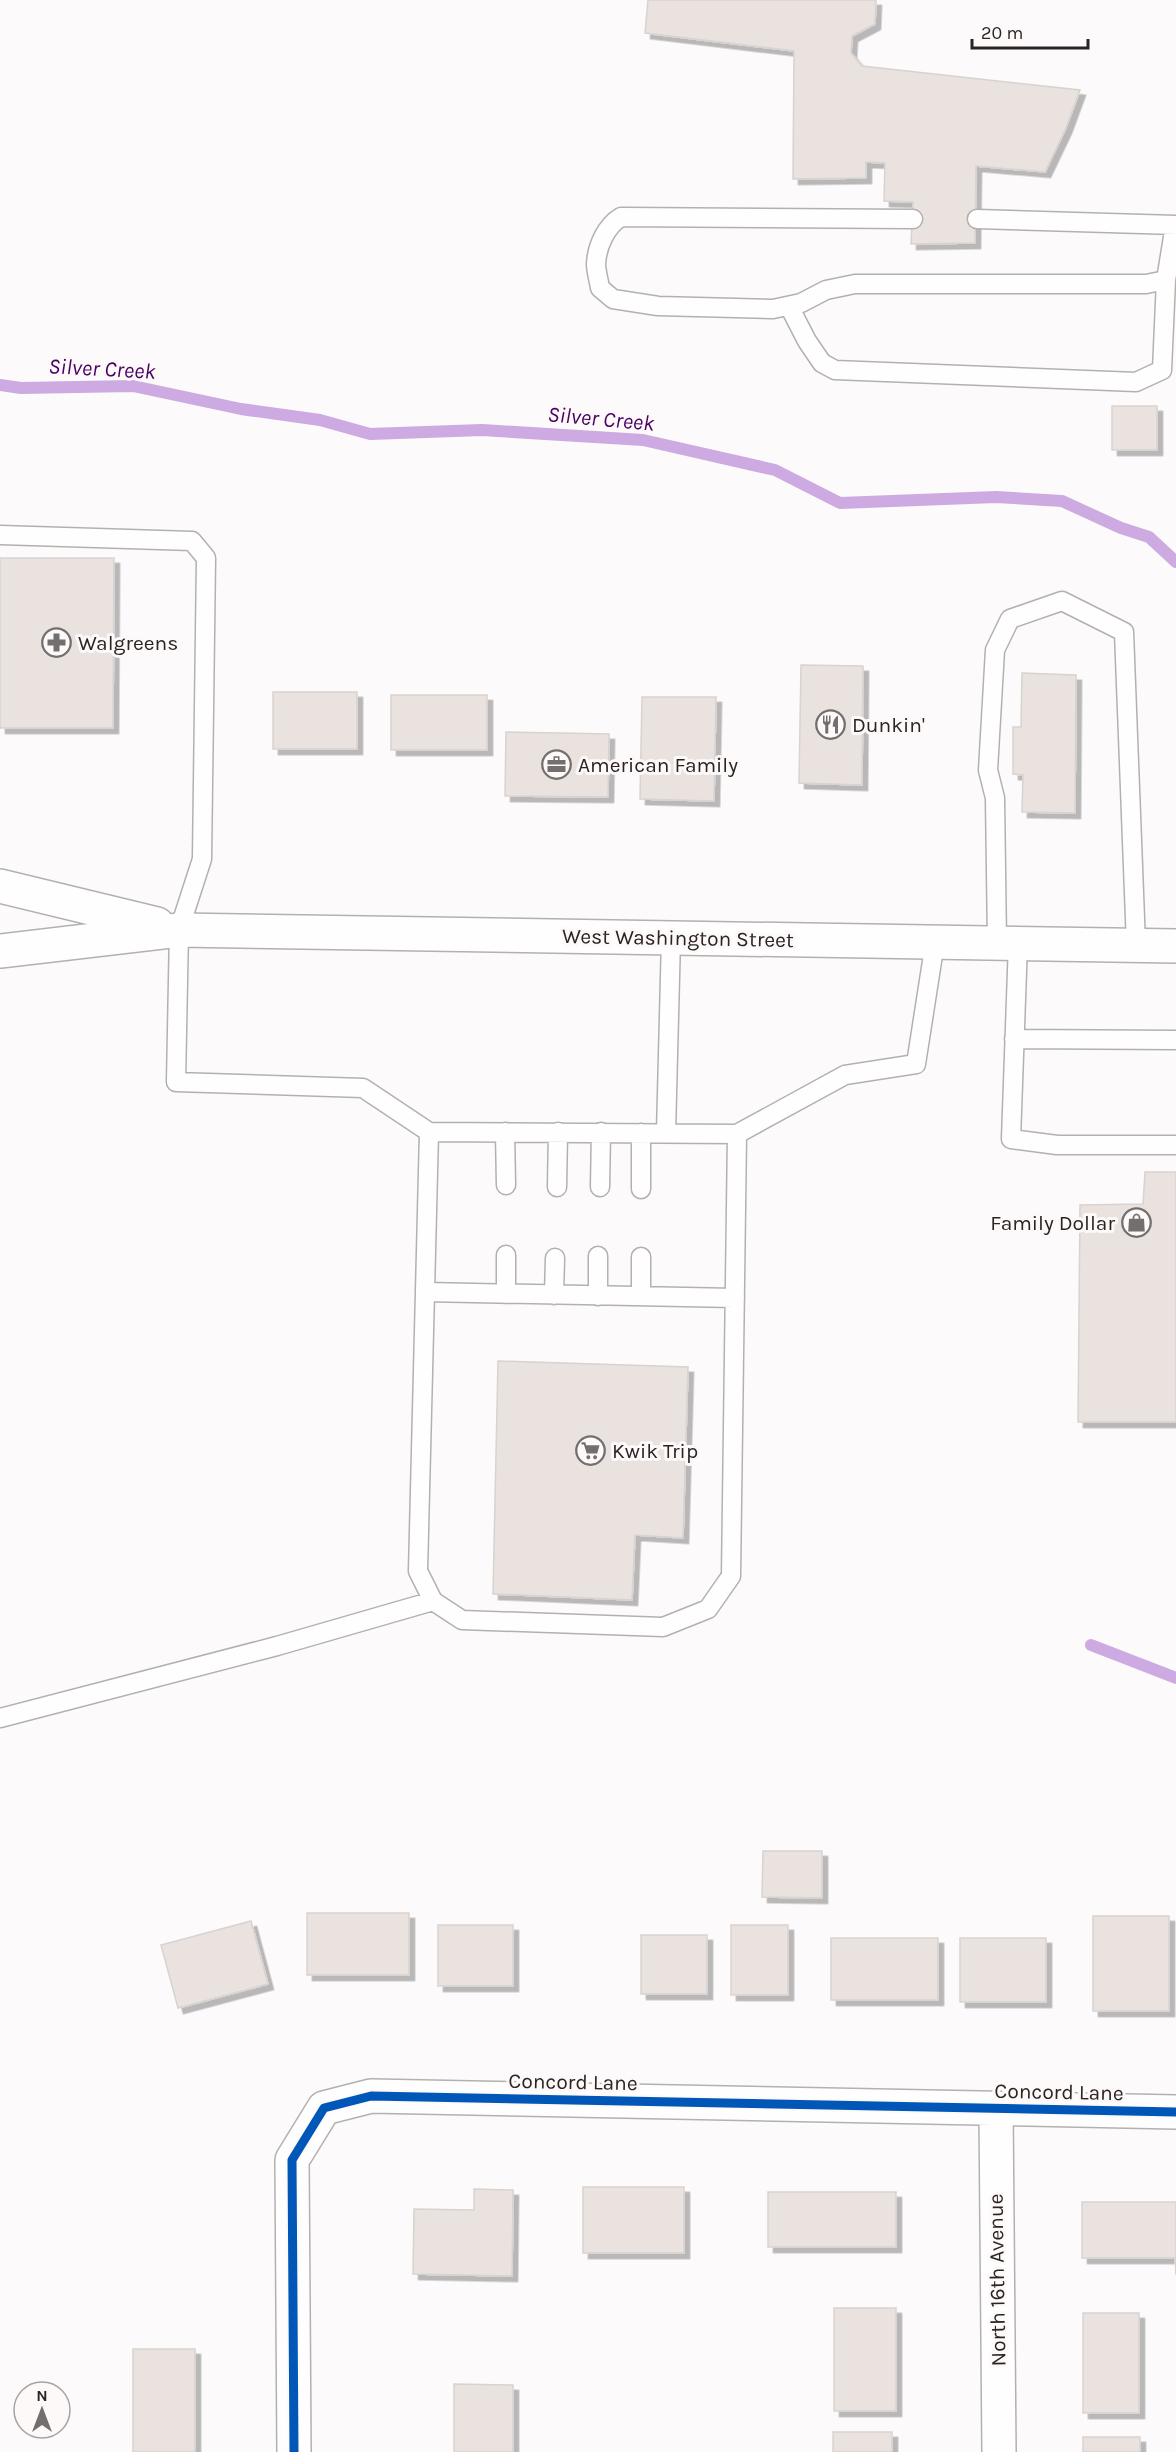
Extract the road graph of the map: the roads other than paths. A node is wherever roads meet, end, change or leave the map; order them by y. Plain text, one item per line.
1 (913, 219) dead end
2 (977, 219) dead end
3 (1175, 225) edge
4 (1166, 280) junction
5 (789, 306) junction
6 (0, 535) edge
7 (0, 886) edge
8 (179, 930) junction
9 (670, 938) junction
10 (935, 942) junction
11 (1007, 943) junction
12 (1136, 945) junction
13 (1176, 946) edge
14 (0, 951) edge
15 (1014, 1039) junction
16 (1176, 1040) edge
17 (429, 1132) junction
18 (506, 1132) junction
19 (558, 1132) junction
20 (601, 1132) junction
21 (641, 1133) junction
22 (666, 1133) junction
23 (737, 1134) junction
24 (1176, 1145) edge
25 (506, 1185) dead end
26 (557, 1187) dead end
27 (600, 1187) dead end
28 (641, 1189) dead end
29 (506, 1255) dead end
30 (598, 1256) dead end
31 (641, 1257) dead end
32 (555, 1258) dead end
33 (425, 1292) junction
34 (506, 1294) junction
35 (554, 1295) junction
36 (598, 1296) junction
37 (641, 1296) junction
38 (735, 1298) junction
39 (433, 1601) junction
40 (0, 1718) edge
41 (996, 2109) junction
42 (1176, 2112) edge
43 (294, 2452) edge
44 (999, 2452) edge

1 - 5 lane
2 - 3 lane
3 - 4 lane
4 - 5 lane
4 - 5 lane
6 - 8 lane
7 - 8 street, West Washington Street
8 - 9 street, West Washington Street
8 - 14 street, West Washington Street
8 - 17 lane
9 - 10 street, West Washington Street
9 - 22 lane
10 - 11 street, West Washington Street
10 - 23 lane
11 - 12 street, West Washington Street
11 - 12 lane
11 - 15 lane
12 - 13 street, West Washington Street
15 - 16 lane
15 - 24 lane
17 - 18 lane
17 - 33 lane
18 - 19 lane
18 - 25 lane
19 - 20 lane
19 - 26 lane
20 - 21 lane
20 - 27 lane
21 - 22 lane
21 - 28 lane
22 - 23 lane
23 - 38 lane
29 - 34 lane
30 - 36 lane
31 - 37 lane
32 - 35 lane
33 - 34 lane
33 - 39 lane
34 - 35 lane
35 - 36 lane
36 - 37 lane
37 - 38 lane
38 - 39 lane
39 - 40 lane
41 - 42 street, Concord Lane
41 - 43 street, Concord Lane
41 - 44 street, North 16th Avenue

